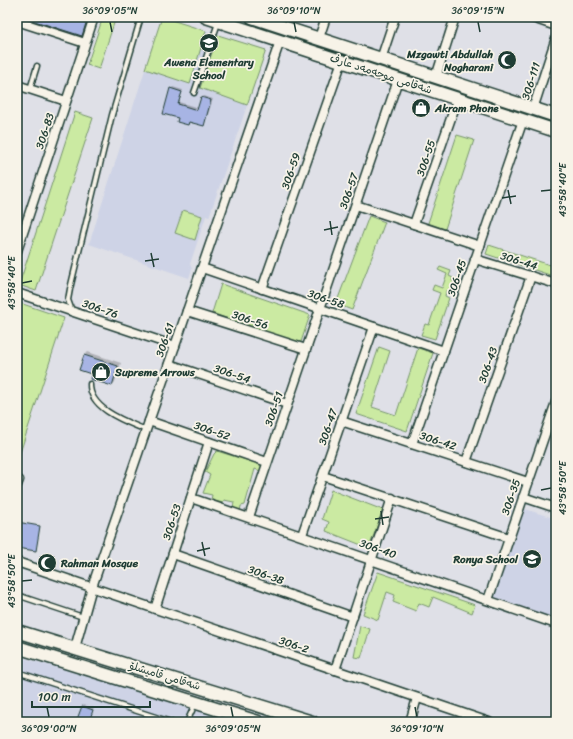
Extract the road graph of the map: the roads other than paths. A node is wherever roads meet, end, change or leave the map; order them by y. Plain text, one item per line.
1 (94, 17) edge
2 (141, 17) edge
3 (206, 17) edge
4 (252, 17) edge
5 (326, 17) edge
6 (394, 17) edge
7 (455, 17) edge
8 (530, 17) edge
9 (17, 21) edge
10 (219, 21) junction
11 (556, 26) edge
12 (319, 38) junction
13 (556, 38) edge
14 (280, 41) junction
15 (85, 43) junction
16 (381, 59) junction
17 (342, 61) junction
18 (37, 66) dead end
19 (436, 77) junction
20 (398, 80) junction
21 (17, 85) edge
22 (469, 88) junction
23 (30, 89) junction
24 (194, 92) dead end
25 (461, 100) junction
26 (66, 101) junction
27 (533, 109) junction
28 (556, 116) edge
29 (523, 120) junction
30 (556, 131) edge
31 (356, 205) junction
32 (414, 224) junction
33 (480, 246) junction
34 (17, 251) edge
35 (475, 259) junction
36 (202, 268) junction
37 (531, 276) junction
38 (556, 284) edge
39 (262, 289) junction
40 (17, 293) edge
41 (320, 308) junction
42 (72, 311) junction
43 (187, 311) junction
44 (374, 327) junction
45 (175, 346) junction
46 (306, 350) junction
47 (444, 350) junction
48 (169, 364) junction
49 (90, 384) dead end
50 (556, 402) edge
51 (287, 404) junction
52 (149, 421) junction
53 (341, 421) junction
54 (146, 430) junction
55 (209, 442) junction
56 (412, 444) junction
57 (267, 462) junction
58 (466, 462) junction
59 (323, 476) junction
60 (528, 482) junction
61 (523, 497) junction
62 (192, 498) junction
63 (392, 498) junction
64 (556, 508) edge
65 (249, 517) junction
66 (302, 535) junction
67 (509, 538) junction
68 (173, 554) junction
69 (372, 559) junction
70 (17, 562) edge
71 (92, 587) junction
72 (17, 595) edge
73 (488, 600) junction
74 (154, 609) junction
75 (352, 616) junction
76 (83, 617) junction
77 (556, 624) edge
78 (17, 631) edge
79 (17, 647) edge
80 (75, 648) junction
81 (335, 670) junction
82 (17, 672) edge
83 (417, 698) junction
84 (195, 703) junction
85 (305, 721) edge
86 (171, 722) edge
87 (187, 722) edge
88 (258, 722) edge
89 (410, 722) edge
90 (489, 722) edge

1 - 15 street, 306-83
2 - 42 lane
3 - 10 street, شەقامی موحەمەد عارف
4 - 12 street, شەقامی موحەمەد عارف
5 - 12 street
6 - 16 street
7 - 19 street
8 - 11 street
9 - 15 street
10 - 14 street, شەقامی موحەمەد عارف
10 - 24 lane
12 - 16 street, شەقامی موحەمەد عارف
13 - 27 street, 306-111
14 - 17 street, شەقامی موحەمەد عارف
14 - 36 street, 306-61
15 - 26 street, 306-83
16 - 19 street, شەقامی موحەمەد عارف
17 - 20 street, شەقامی موحەمەد عارف
17 - 39 street, 306-59
18 - 23 lane
19 - 22 street, شەقامی موحەمەد عارف
20 - 25 street, شەقامی موحەمەد عارف
20 - 31 street, 306-57
21 - 23 street
22 - 25 street
22 - 27 street, شەقامی موحەمەد عارف
23 - 26 street
25 - 29 street, شەقامی موحەمەد عارف
25 - 32 street, 306-55
26 - 34 street, 306-83
27 - 28 street, شەقامی موحەمەد عارف
29 - 30 street, شەقامی موحەمەد عارف
29 - 33 street, 306-45
31 - 32 street
31 - 41 street, 306-57
32 - 33 street
33 - 35 street, 306-45
35 - 37 street, 306-44
35 - 47 street, 306-45
36 - 39 street, 306-58
36 - 43 street, 306-61
37 - 38 street, 306-44
37 - 58 street, 306-43
39 - 41 street, 306-58
40 - 42 street, 306-76
41 - 44 street, 306-58
41 - 46 street, 306-51
42 - 45 street, 306-76
43 - 45 street, 306-61
43 - 46 street, 306-56
44 - 47 street, 306-58
44 - 53 street, 306-47
45 - 48 street, 306-61
46 - 51 street, 306-51
47 - 56 street, 306-45
48 - 51 street, 306-54
48 - 52 street, 306-61
49 - 54 lane
50 - 60 street, 306-35
51 - 57 street, 306-51
52 - 54 street, 306-61
52 - 55 street, 306-52
53 - 56 street, 306-42
53 - 59 street, 306-47
54 - 71 street, 306-61
55 - 57 street, 306-52
55 - 62 street, 306-53
56 - 58 street, 306-42
57 - 65 street, 306-51
58 - 60 street, 306-42
59 - 63 street
59 - 66 street, 306-47
60 - 61 street, 306-35
61 - 64 street
61 - 67 street, 306-35
62 - 65 street, 306-40
62 - 68 street, 306-53
63 - 67 street
63 - 69 street
65 - 66 street, 306-40
66 - 69 street, 306-40
67 - 73 street, 306-35
68 - 74 street, 306-53
68 - 75 street, 306-38
69 - 73 street, 306-40
69 - 75 street
70 - 71 street, 306-2
71 - 74 street, 306-2
71 - 76 street, 306-61
72 - 76 lane
73 - 77 street, 306-40
74 - 81 street, 306-2
75 - 81 street
76 - 80 street, 306-61
78 - 80 street, شەقامی قامیشلۆ
79 - 84 street, شەقامی قامیشلۆ
80 - 85 street, شەقامی قامیشلۆ
81 - 83 street, 306-2
82 - 86 lane
83 - 89 street
83 - 90 street, 306-2
84 - 87 lane
84 - 88 street, شەقامی قامیشلۆ

